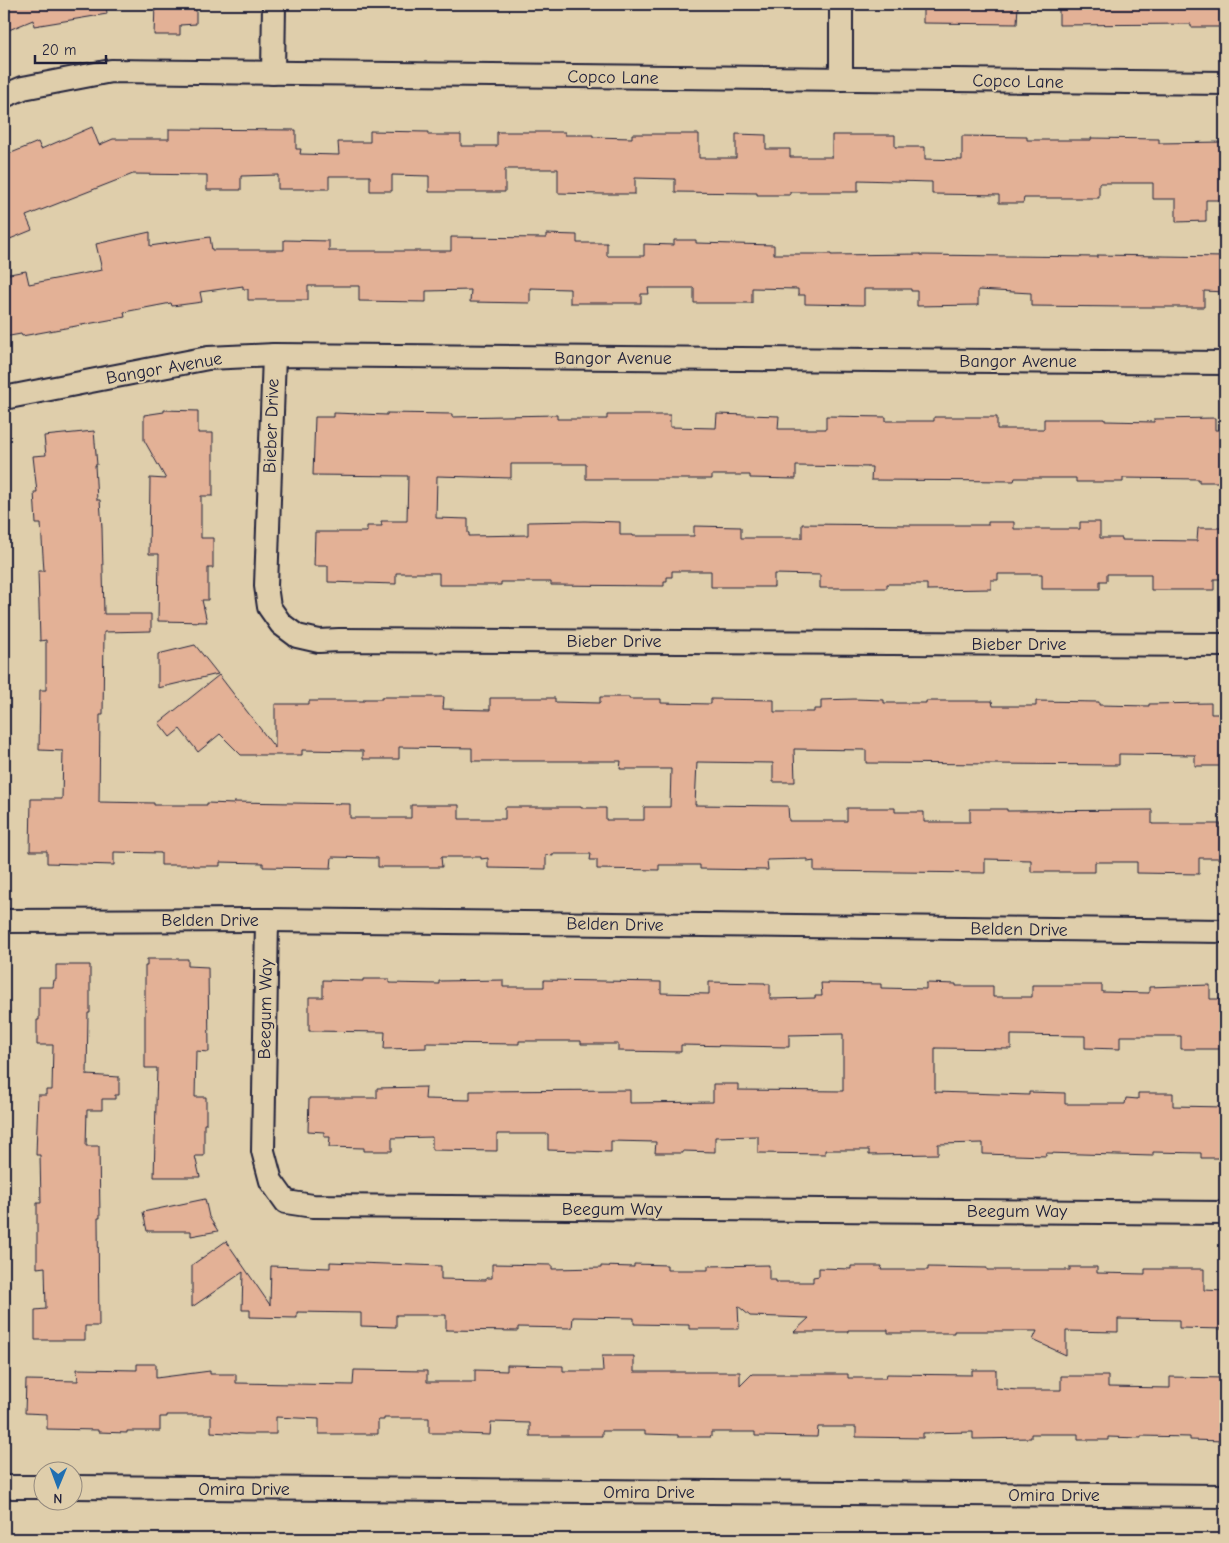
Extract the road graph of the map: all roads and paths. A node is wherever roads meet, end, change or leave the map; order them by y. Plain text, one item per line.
1 (274, 4) edge
2 (841, 4) edge
3 (273, 73) junction
4 (841, 79) junction
5 (1225, 83) edge
6 (4, 96) edge
7 (274, 355) junction
8 (1225, 363) edge
9 (4, 398) edge
10 (1225, 645) edge
11 (266, 920) junction
12 (4, 921) edge
13 (1225, 931) edge
14 (1225, 1213) edge
15 (4, 1486) edge
16 (32, 1487) edge
17 (82, 1487) edge
18 (1225, 1496) edge

1 - 3 street
2 - 4 street
3 - 4 street, Copco Lane
3 - 6 street, Copco Lane
4 - 5 street, Copco Lane
7 - 8 street, Bangor Avenue
7 - 9 street, Bangor Avenue
7 - 10 street, Bieber Drive
11 - 12 street, Belden Drive
11 - 13 street, Belden Drive
11 - 14 street, Beegum Way
15 - 16 street
17 - 18 street, Omira Drive

